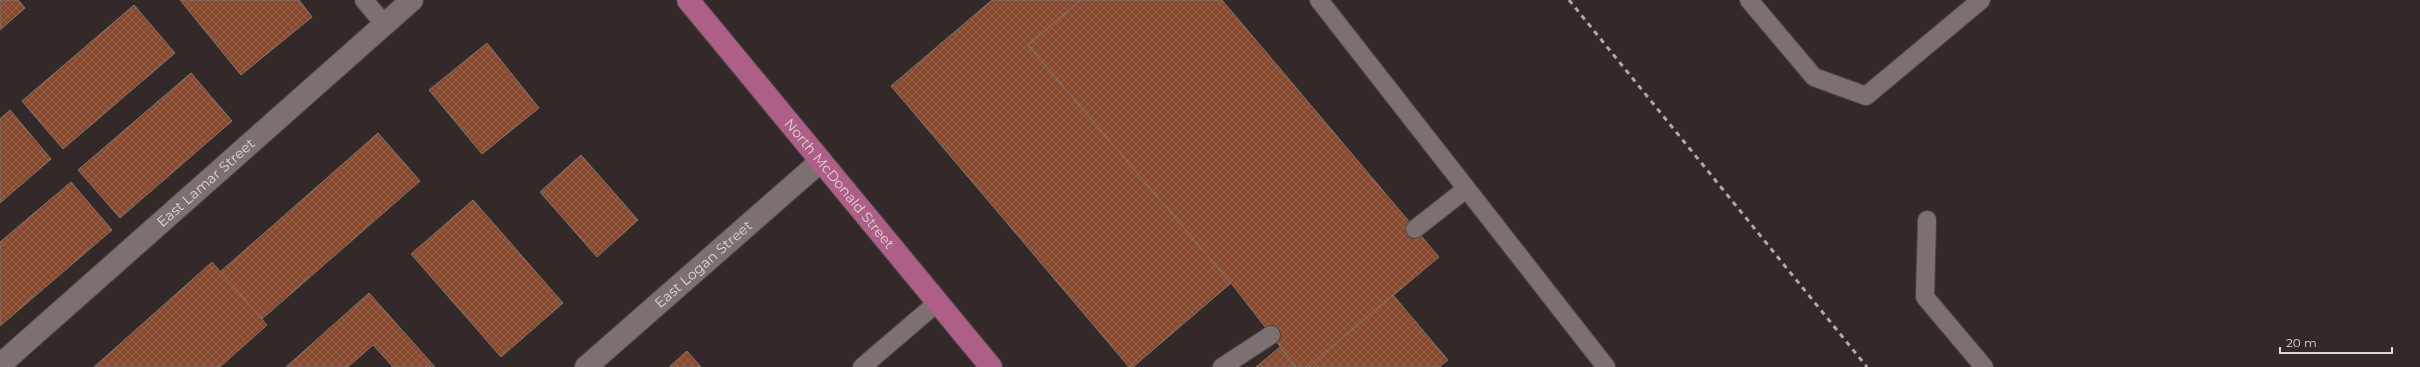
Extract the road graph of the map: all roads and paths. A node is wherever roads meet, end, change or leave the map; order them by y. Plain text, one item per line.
1 (364, 0) edge
2 (412, 0) edge
3 (688, 0) edge
4 (1319, 0) edge
5 (1749, 0) edge
6 (1981, 0) edge
7 (384, 24) junction
8 (821, 161) junction
9 (1466, 189) junction
10 (1927, 220) dead end
11 (1415, 229) dead end
12 (938, 302) junction
13 (1271, 335) dead end
14 (0, 365) edge
15 (586, 367) edge
16 (862, 367) edge
17 (991, 367) edge
18 (1222, 367) edge
19 (1606, 367) edge
20 (1984, 367) edge

1 - 7 lane
2 - 7 street, East Lamar Street
3 - 8 main road, North McDonald Street
4 - 9 lane
5 - 6 lane
7 - 14 street, East Lamar Street
8 - 12 main road, North McDonald Street
8 - 15 street, East Logan Street
9 - 11 lane
9 - 19 lane
10 - 20 lane
12 - 16 lane
12 - 17 main road, North McDonald Street
13 - 18 lane

